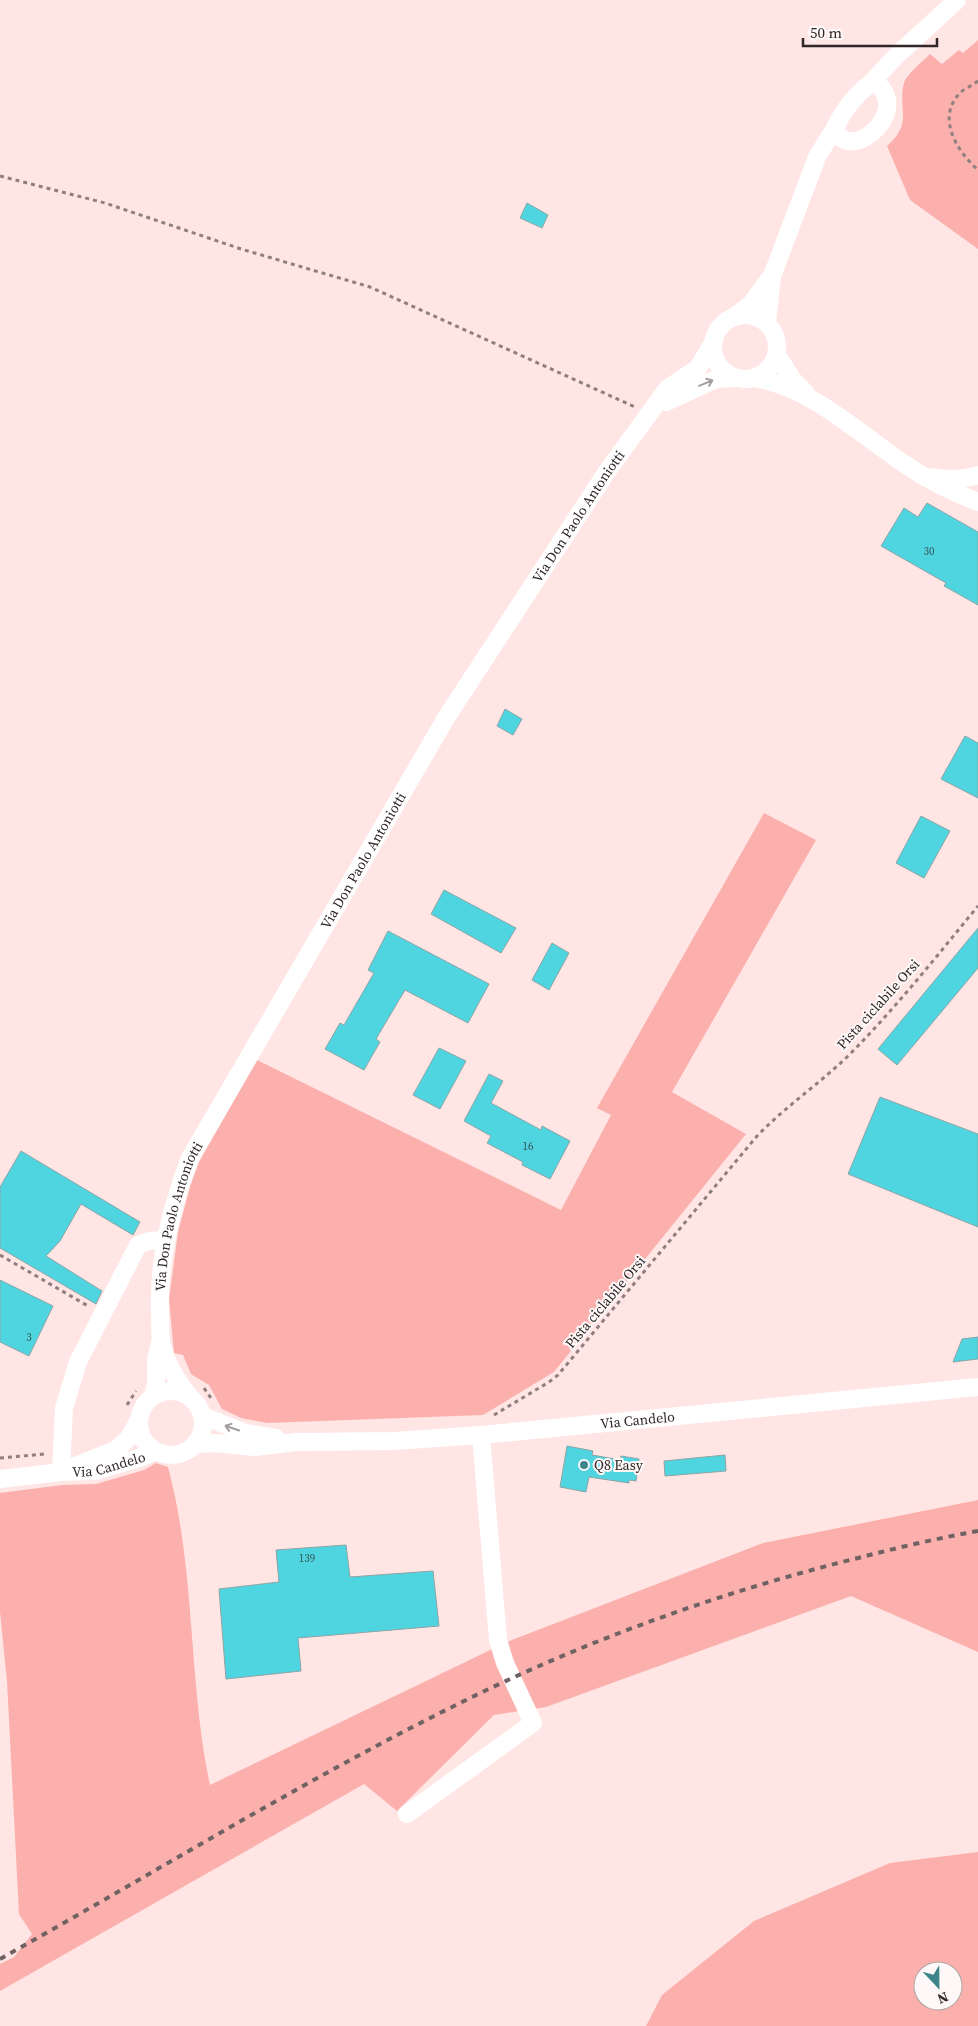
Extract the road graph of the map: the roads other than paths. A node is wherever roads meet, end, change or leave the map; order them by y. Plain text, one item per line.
1 (957, 0) edge
2 (921, 35) junction
3 (870, 84) junction
4 (888, 100) junction
5 (835, 128) junction
6 (851, 142) junction
7 (811, 176) junction
8 (772, 276) junction
9 (734, 317) junction
10 (767, 322) junction
11 (713, 343) junction
12 (777, 355) junction
13 (736, 378) junction
14 (754, 378) junction
15 (813, 400) junction
16 (649, 413) junction
17 (924, 475) junction
18 (978, 475) edge
19 (978, 502) edge
20 (146, 1229) dead end
21 (165, 1240) junction
22 (138, 1245) junction
23 (161, 1340) junction
24 (978, 1387) edge
25 (194, 1391) junction
26 (153, 1396) junction
27 (210, 1412) junction
28 (133, 1413) junction
29 (484, 1427) junction
30 (296, 1442) junction
31 (195, 1444) junction
32 (155, 1451) junction
33 (60, 1472) junction
34 (0, 1479) edge
35 (408, 1814) dead end

1 - 2 street
2 - 3 street
2 - 4 street
3 - 4 street
3 - 5 street
4 - 6 street
5 - 6 street
5 - 7 street
6 - 7 street
7 - 8 street
8 - 9 street
8 - 10 street
9 - 10 street
9 - 11 street
10 - 12 street
11 - 13 street
11 - 16 street, Via Don Paolo Antoniotti
12 - 14 street
12 - 15 street
13 - 14 street
16 -> 13 street, Via Don Paolo Antoniotti
14 - 15 street
15 - 17 street
16 - 21 street, Via Don Paolo Antoniotti
17 - 18 street
17 - 19 street
20 - 22 street
21 - 22 street
21 - 23 street, Via Don Paolo Antoniotti
22 - 33 street
23 - 25 street, Via Don Paolo Antoniotti
23 - 26 street, Via Don Paolo Antoniotti
24 - 29 street, Via Candelo
25 - 26 street
25 - 27 street
26 - 28 street
30 -> 27 street, Via Candelo
27 - 31 street
28 - 32 street
28 - 33 street, Via Candelo
29 - 30 street, Via Candelo
29 - 35 street
30 - 31 street, Via Candelo
31 - 32 street
32 - 33 street, Via Candelo
33 - 34 street, Via Candelo

